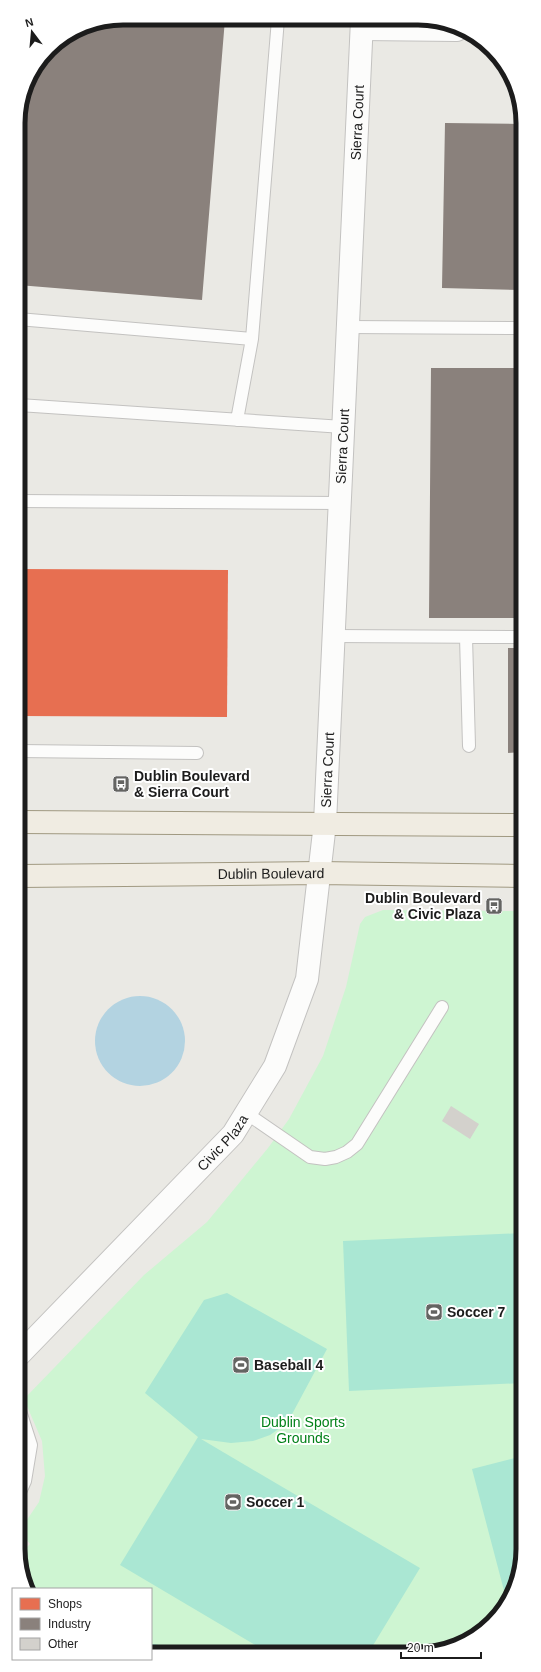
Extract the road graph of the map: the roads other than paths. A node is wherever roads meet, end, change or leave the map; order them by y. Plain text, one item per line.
1 (278, 25) edge
2 (362, 25) edge
3 (378, 25) edge
4 (446, 29) edge
5 (25, 320) edge
6 (348, 326) junction
7 (516, 328) edge
8 (252, 339) junction
9 (25, 405) edge
10 (238, 420) junction
11 (343, 427) junction
12 (25, 501) edge
13 (340, 503) junction
14 (334, 636) junction
15 (466, 637) junction
16 (516, 637) edge
17 (469, 746) dead end
18 (25, 751) edge
19 (197, 753) dead end
20 (25, 822) edge
21 (325, 823) junction
22 (516, 825) edge
23 (319, 873) junction
24 (25, 876) edge
25 (516, 876) edge
26 (442, 1007) dead end
27 (246, 1114) junction
28 (25, 1349) edge
29 (25, 1426) edge
30 (25, 1482) edge

1 - 8 lane
2 - 6 street, Sierra Court
3 - 4 street
5 - 8 lane
6 - 7 lane
6 - 11 street, Sierra Court
8 - 10 lane
9 - 10 lane
10 - 11 lane
11 - 13 street, Sierra Court
12 - 13 lane
13 - 14 street, Sierra Court
14 - 15 lane
14 - 21 street, Sierra Court
15 - 16 lane
15 - 17 lane
18 - 19 lane
20 - 21 main road
21 - 22 main road
21 - 23 street, Sierra Court
23 - 24 main road, Dublin Boulevard
23 - 25 main road, Dublin Boulevard
23 - 27 street, Civic Plaza
26 - 27 lane
27 - 28 street, Civic Plaza
29 - 30 lane

